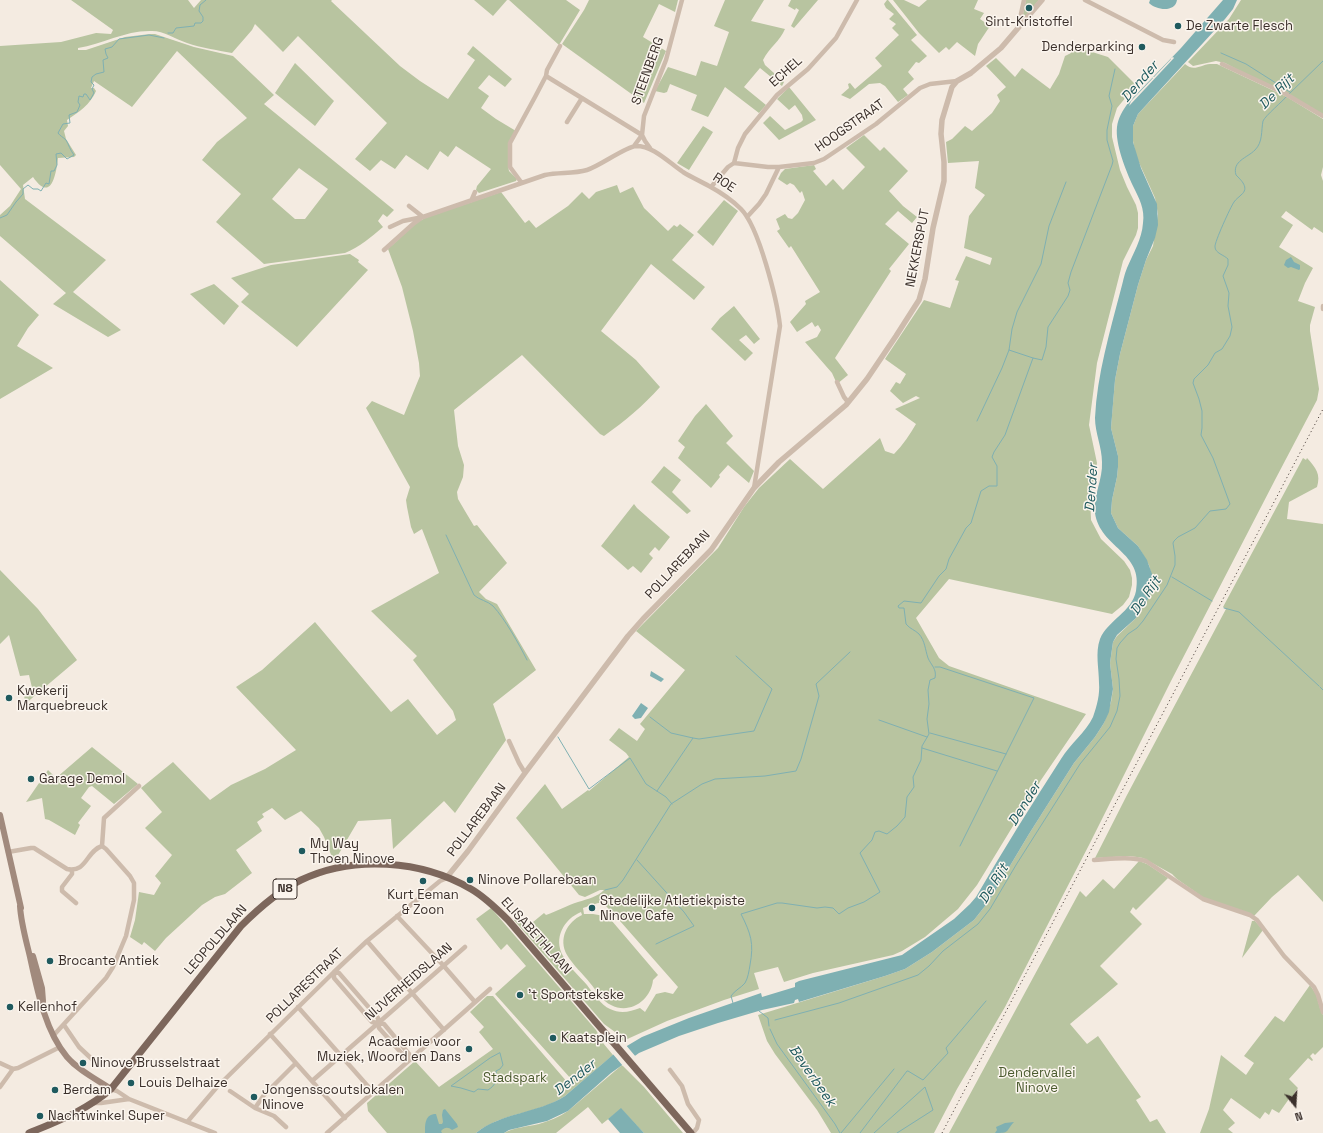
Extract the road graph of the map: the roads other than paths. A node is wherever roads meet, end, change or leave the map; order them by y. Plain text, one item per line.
1 (682, 0) edge
2 (857, 0) edge
3 (1024, 0) edge
4 (1042, 0) edge
5 (1085, 0) edge
6 (1018, 28) junction
7 (1174, 42) dead end
8 (560, 46) dead end
9 (1222, 64) dead end
10 (546, 76) junction
11 (957, 81) junction
12 (582, 98) junction
13 (1323, 116) edge
14 (567, 122) dead end
15 (642, 135) junction
16 (634, 146) junction
17 (650, 148) junction
18 (734, 162) junction
19 (779, 167) junction
20 (521, 182) junction
21 (711, 187) junction
22 (475, 192) dead end
23 (472, 199) junction
24 (409, 206) dead end
25 (423, 217) junction
26 (747, 217) junction
27 (390, 227) dead end
28 (384, 250) dead end
29 (1323, 306) edge
30 (1323, 309) edge
31 (837, 382) dead end
32 (848, 402) junction
33 (754, 488) junction
34 (509, 741) dead end
35 (525, 773) junction
36 (139, 786) dead end
37 (0, 815) edge
38 (102, 846) junction
39 (8, 852) junction
40 (1094, 860) dead end
41 (72, 870) junction
42 (447, 877) junction
43 (76, 903) dead end
44 (397, 916) junction
45 (367, 941) junction
46 (465, 947) dead end
47 (443, 965) junction
48 (334, 972) junction
49 (490, 989) dead end
50 (412, 993) junction
51 (475, 1002) junction
52 (298, 1007) junction
53 (1323, 1012) edge
54 (378, 1023) junction
55 (64, 1025) junction
56 (444, 1030) junction
57 (270, 1034) junction
58 (54, 1038) junction
59 (60, 1047) junction
60 (342, 1055) junction
61 (411, 1059) junction
62 (95, 1062) dead end
63 (0, 1063) edge
64 (296, 1063) junction
65 (13, 1069) junction
66 (670, 1070) dead end
67 (312, 1081) junction
68 (0, 1087) edge
69 (111, 1089) junction
70 (230, 1091) dead end
71 (373, 1092) junction
72 (129, 1099) junction
73 (94, 1103) junction
74 (255, 1108) junction
75 (345, 1118) junction
76 (188, 1121) junction
77 (286, 1128) dead end
78 (42, 1130) edge
79 (29, 1133) edge
80 (215, 1133) edge
81 (327, 1133) edge
82 (692, 1133) edge

1 - 15 street, STEENBERG
2 - 18 street, ECHEL
3 - 6 street
4 - 6 street
5 - 7 street
6 - 11 street
8 - 10 street
9 - 13 street
10 - 12 street
10 - 20 street
11 - 19 street, HOOGSTRAAT
11 - 32 street, NEKKERSPUT
12 - 14 street
12 - 15 street
15 - 16 street
15 - 17 street
16 - 17 street, ROE
16 - 20 street
17 - 21 street, ROE
18 - 19 street, HOOGSTRAAT
18 - 21 street
19 - 26 street
20 - 23 street
21 - 26 street, ROE
22 - 23 street
23 - 25 street
24 - 25 street
25 - 27 street
25 - 28 street
26 - 33 street, POLLAREBAAN
29 - 30 street
31 - 32 street
32 - 33 street, NEKKERSPUT
33 - 35 street, POLLAREBAAN
34 - 35 street
35 - 42 street, POLLAREBAAN
36 - 38 street
37 - 39 main road
38 - 41 street
38 - 55 street
39 - 41 street
39 - 58 main road
40 - 53 street
41 - 43 street
42 - 44 street, POLLARESTRAAT
42 - 69 main road, LEOPOLDLAAN / N8
42 - 82 main road, ELISABETHLAAN / N8
44 - 45 street, POLLARESTRAAT
44 - 47 street
45 - 48 street, POLLARESTRAAT
45 - 50 street
46 - 47 street, NIJVERHEIDSLAAN
47 - 50 street, NIJVERHEIDSLAAN
47 - 51 street
48 - 52 street, POLLARESTRAAT
48 - 54 street
49 - 51 street
50 - 54 street, NIJVERHEIDSLAAN
50 - 56 street
51 - 56 street
52 - 57 street, POLLARESTRAAT
52 - 60 street
54 - 60 street, NIJVERHEIDSLAAN
54 - 61 street
55 - 58 street
55 - 62 street
56 - 61 street
57 - 64 street
57 - 76 street, POLLARESTRAAT
58 - 59 main road
59 - 65 street
59 - 69 main road
60 - 67 street, NIJVERHEIDSLAAN
60 - 71 street
61 - 71 street
63 - 65 street
64 - 67 street
64 - 74 street
65 - 68 street
66 - 82 street
67 - 75 street
69 - 72 street
69 - 73 main road, N8
70 - 74 street
71 - 75 street
72 - 73 street
72 - 76 street
73 - 78 main road, N8
74 - 77 street
75 - 81 street
76 - 80 street
78 - 79 main road, N8

